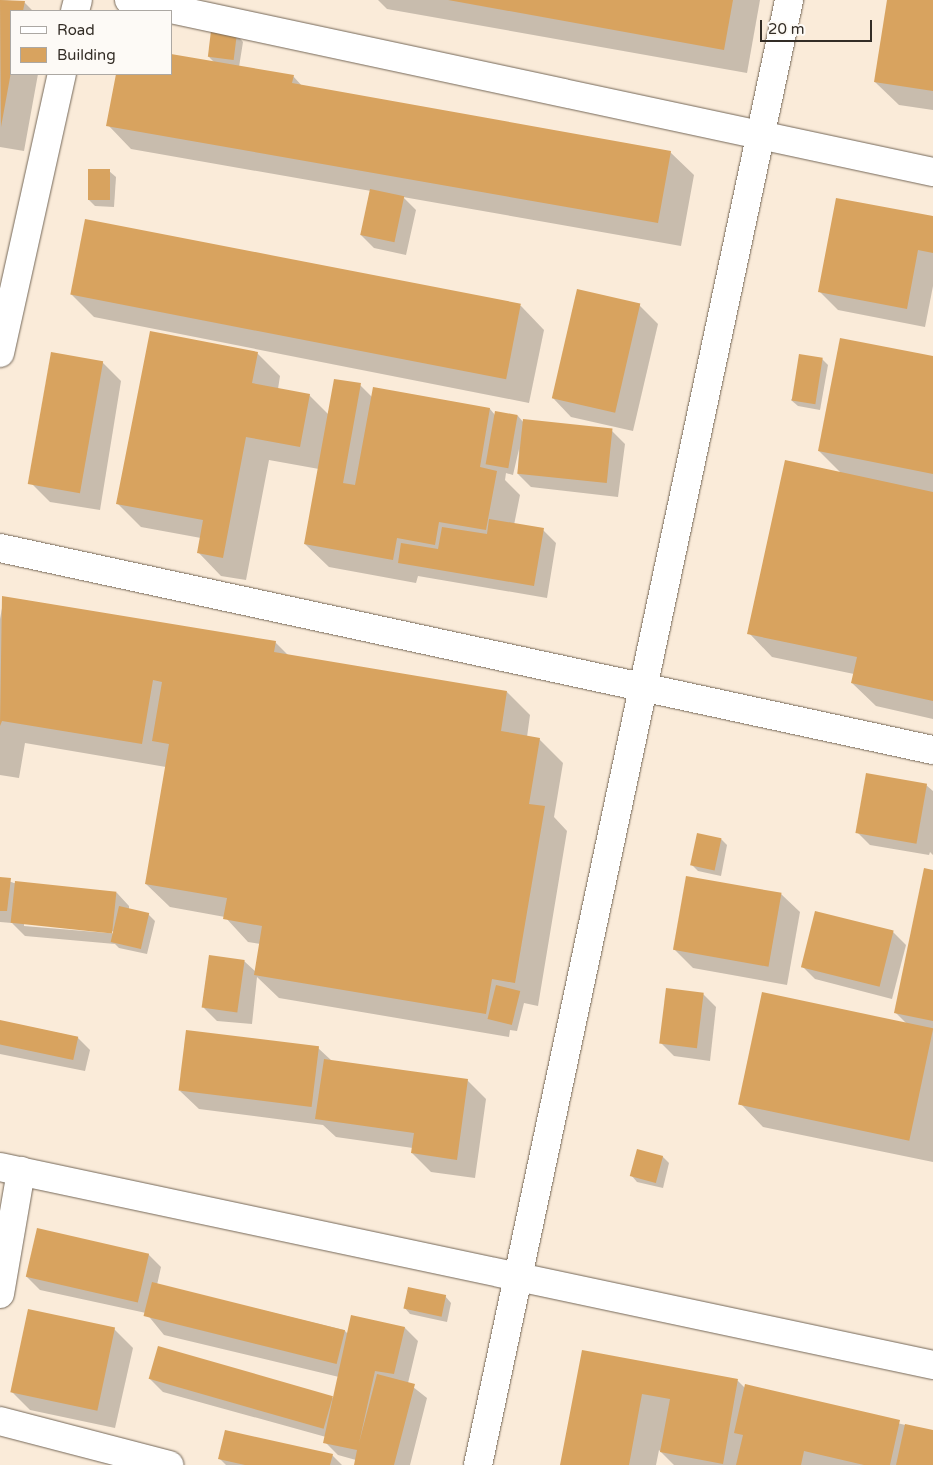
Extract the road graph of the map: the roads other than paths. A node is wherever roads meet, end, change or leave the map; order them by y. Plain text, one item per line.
1 (129, 0) edge
2 (788, 0) edge
3 (62, 75) edge
4 (761, 135) junction
5 (933, 172) edge
6 (0, 353) edge
7 (0, 548) edge
8 (642, 689) junction
9 (933, 750) edge
10 (11, 1169) edge
11 (517, 1277) junction
12 (0, 1294) edge
13 (933, 1365) edge
14 (0, 1421) edge
15 (169, 1465) edge
16 (478, 1465) edge

1 - 4 street
2 - 4 street
3 - 6 street
4 - 5 street
4 - 8 street
7 - 8 street
8 - 9 street
8 - 11 street
10 - 11 street
10 - 12 street
11 - 13 street
11 - 16 street
14 - 15 street

